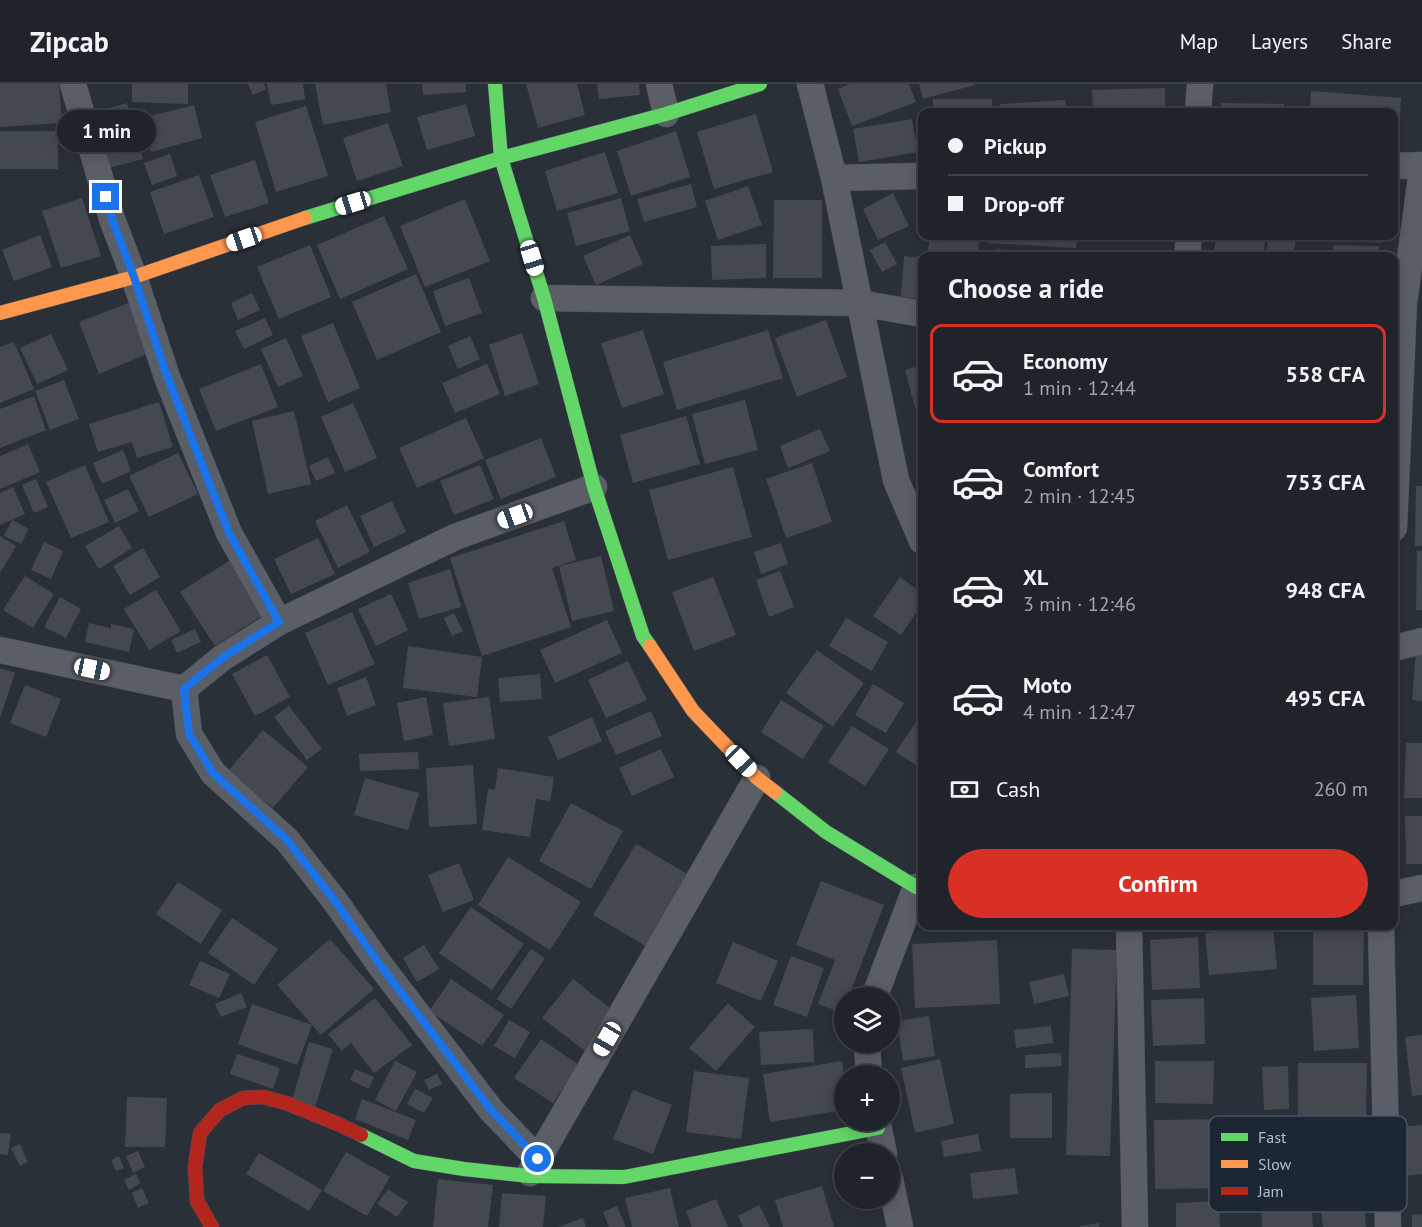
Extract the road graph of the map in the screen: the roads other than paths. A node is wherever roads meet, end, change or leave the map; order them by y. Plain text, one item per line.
1 (72, 84) edge
2 (495, 84) edge
3 (659, 84) edge
4 (760, 84) edge
5 (810, 84) edge
6 (1200, 84) edge
7 (1198, 108) edge
8 (666, 114) junction
9 (501, 158) junction
10 (1422, 165) edge
11 (1398, 166) edge
12 (1422, 170) edge
13 (918, 176) edge
14 (834, 178) junction
15 (134, 277) junction
16 (544, 298) junction
17 (859, 303) junction
18 (1413, 305) edge
19 (0, 313) edge
20 (918, 313) edge
21 (1398, 381) edge
22 (594, 487) junction
23 (918, 531) edge
24 (279, 622) junction
25 (1422, 641) edge
26 (1398, 647) edge
27 (0, 650) edge
28 (184, 689) junction
29 (758, 778) junction
30 (918, 887) edge
31 (1422, 888) edge
32 (918, 890) edge
33 (1398, 893) edge
34 (1129, 930) edge
35 (1381, 930) edge
36 (878, 987) edge
37 (1385, 1116) edge
38 (844, 1131) edge
39 (534, 1167) junction
40 (896, 1209) edge
41 (1388, 1212) edge
42 (212, 1227) edge
43 (900, 1227) edge
44 (1135, 1227) edge
45 (1388, 1227) edge

1 - 15 street
2 - 9 street
3 - 8 street
4 - 8 street
5 - 14 street
6 - 7 street
8 - 9 street
9 - 15 street
9 - 16 street
10 - 11 street
12 - 18 street
13 - 14 street
14 - 17 street
15 - 19 street
15 - 24 street
16 - 17 street
16 - 22 street
17 - 20 street
17 - 23 street
18 - 21 street
22 - 24 street
22 - 29 street
24 - 28 street
25 - 26 street
27 - 28 street
28 - 39 street
29 - 30 street
29 - 39 street
31 - 33 street
32 - 36 street
34 - 44 street
35 - 37 street
38 - 39 street
39 - 42 street
40 - 43 street
41 - 45 street

